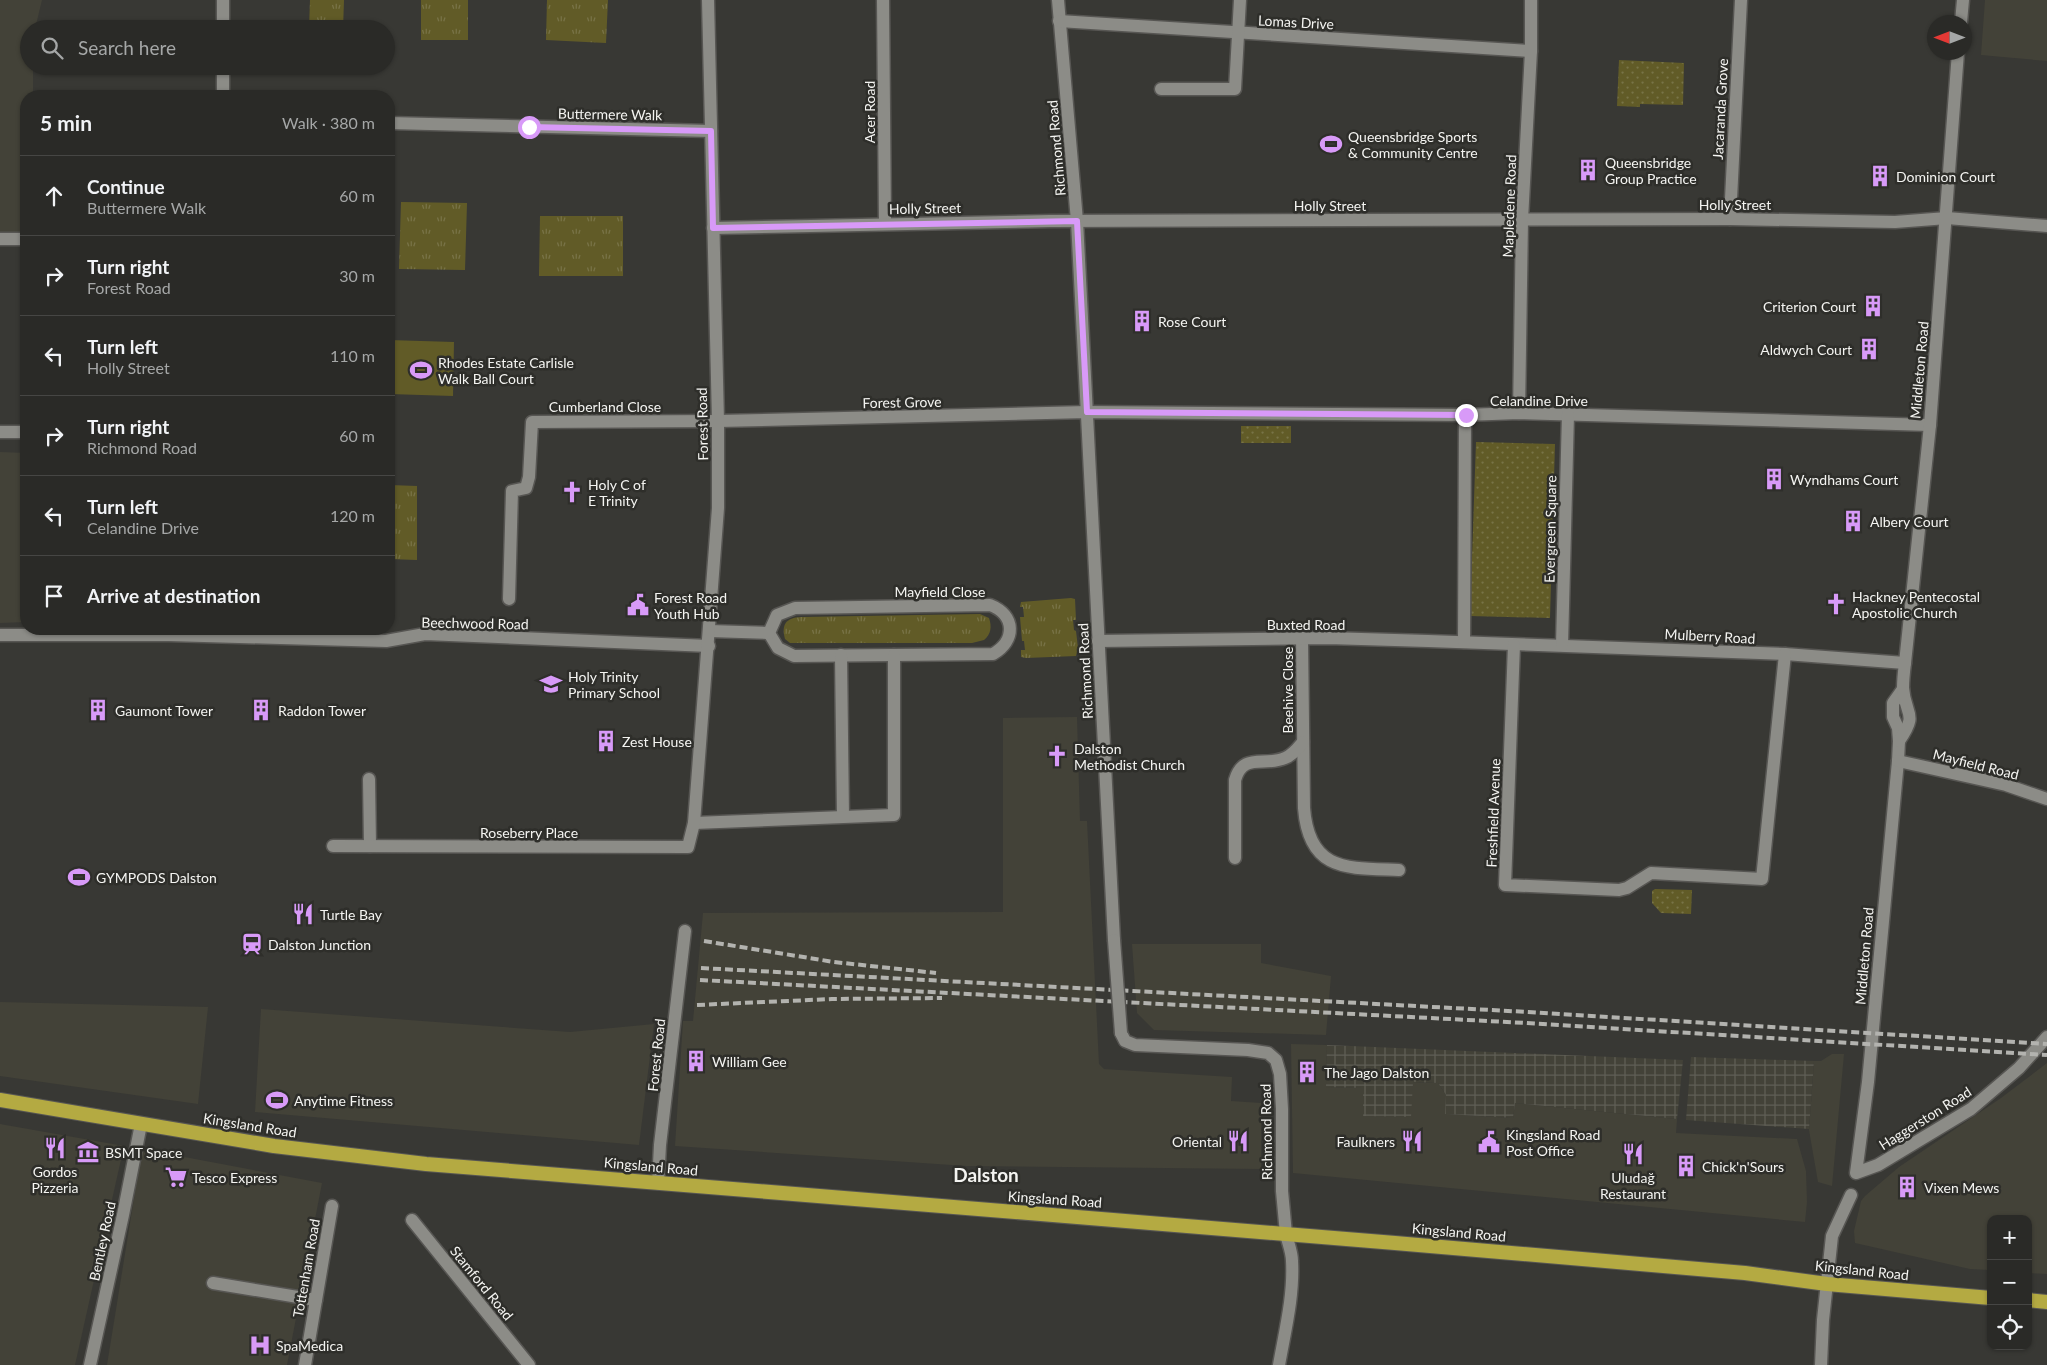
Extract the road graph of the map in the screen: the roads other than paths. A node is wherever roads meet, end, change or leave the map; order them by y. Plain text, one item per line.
1 (223, 0) edge
2 (708, 0) edge
3 (883, 0) edge
4 (1058, 0) edge
5 (1240, 0) edge
6 (1531, 0) edge
7 (1741, 0) edge
8 (1963, 0) edge
9 (1962, 15) edge
10 (223, 20) edge
11 (1059, 21) junction
12 (1238, 33) junction
13 (1531, 51) junction
14 (1957, 60) edge
15 (223, 75) edge
16 (1161, 89) dead end
17 (223, 90) edge
18 (395, 123) edge
19 (711, 131) junction
20 (1947, 218) junction
21 (1730, 219) junction
22 (1522, 220) junction
23 (1077, 221) junction
24 (885, 223) junction
25 (2047, 226) edge
26 (713, 228) junction
27 (0, 239) edge
28 (20, 240) edge
29 (1087, 412) junction
30 (1519, 413) junction
31 (1568, 414) junction
32 (1466, 415) junction
33 (718, 421) junction
34 (1930, 425) junction
35 (0, 432) edge
36 (20, 432) edge
37 (509, 600) dead end
38 (710, 631) junction
39 (20, 634) edge
40 (770, 634) junction
41 (0, 635) edge
42 (146, 635) edge
43 (1302, 638) junction
44 (1098, 641) junction
45 (1464, 642) junction
46 (1514, 645) junction
47 (1562, 645) junction
48 (709, 646) junction
49 (1785, 654) junction
50 (841, 655) junction
51 (894, 655) junction
52 (1905, 663) junction
53 (1303, 742) junction
54 (1898, 761) junction
55 (369, 779) dead end
56 (2047, 799) edge
57 (844, 816) junction
58 (694, 823) junction
59 (333, 846) dead end
60 (370, 846) junction
61 (688, 847) joint
62 (1235, 858) dead end
63 (1399, 870) dead end
64 (685, 931) dead end
65 (2047, 1037) edge
66 (0, 1100) edge
67 (141, 1124) junction
68 (1856, 1173) joint
69 (658, 1183) junction
70 (1851, 1195) dead end
71 (332, 1206) dead end
72 (412, 1220) dead end
73 (1286, 1234) junction
74 (213, 1283) dead end
75 (1827, 1284) junction
76 (1987, 1298) edge
77 (316, 1300) junction
78 (2032, 1300) edge
79 (2047, 1302) edge
80 (90, 1365) edge
81 (304, 1365) edge
82 (529, 1365) edge
83 (1279, 1365) edge
84 (1821, 1365) edge

1 - 10 street
2 - 19 street, Forest Road
3 - 24 street, Acer Road
4 - 11 street, Richmond Road
5 - 12 street
6 - 13 street, Mapledene Road
7 - 21 street, Jacaranda Grove
8 - 9 street
11 - 12 street, Lomas Drive
11 - 23 street, Richmond Road
12 - 13 street, Lomas Drive
12 - 16 street
13 - 22 street, Mapledene Road
14 - 20 street, Middleton Road
15 - 17 street
18 - 19 street, Buttermere Walk
19 - 26 street, Forest Road
20 - 21 street, Holly Street
20 - 25 street, Holly Street
20 - 34 street, Middleton Road
21 - 22 street, Holly Street
22 - 23 street, Holly Street
22 - 30 street, Mapledene Road
23 - 24 street, Holly Street
23 - 29 street, Richmond Road
24 - 26 street, Holly Street
26 - 33 street, Forest Road
27 - 28 street
29 - 32 street, Celandine Drive
29 - 33 street, Forest Grove
29 - 44 street, Richmond Road
30 - 31 street, Celandine Drive
30 - 32 street, Celandine Drive
31 - 34 street, Celandine Drive
31 - 47 street, Evergreen Square
32 - 45 street
33 - 37 street, Cumberland Close
33 - 38 street, Forest Road
34 - 52 street, Middleton Road
35 - 36 street
38 - 40 street
38 - 48 street, Forest Road
39 - 41 street, Beechwood Road
40 - 50 street, Mayfield Close
40 - 51 street, Mayfield Close
42 - 48 street, Beechwood Road
43 - 44 street, Buxted Road
43 - 45 street, Buxted Road
43 - 53 street, Beehive Close
44 - 73 street, Richmond Road, bridge
45 - 46 street, Buxted Road
46 - 47 street, Mulberry Road
46 - 49 street, Freshfield Avenue
47 - 49 street, Mulberry Road
48 - 58 street, Forest Road
49 - 52 street, Mulberry Road
50 - 51 street, Mayfield Close
50 - 57 street
51 - 57 street
52 - 54 street, Middleton Road
53 - 62 street
53 - 63 street, Beehive Close
54 - 56 street, Mayfield Road
54 - 68 street, Middleton Road
55 - 60 street
57 - 58 street
58 - 61 street, Forest Road
59 - 60 street, Roseberry Place
60 - 61 street, Roseberry Place
64 - 69 street, Forest Road
65 - 68 street, Haggerston Road
66 - 67 highway, Kingsland Road
67 - 69 highway, Kingsland Road
67 - 80 street, Bentley Road
69 - 73 highway, Kingsland Road
70 - 75 street
71 - 77 street, Tottenham Road
72 - 82 street, Stamford Road
73 - 75 highway, Kingsland Road
73 - 83 street, Richmond Road
74 - 77 street
75 - 76 highway, Kingsland Road
75 - 84 street
77 - 81 street, Tottenham Road
78 - 79 highway

